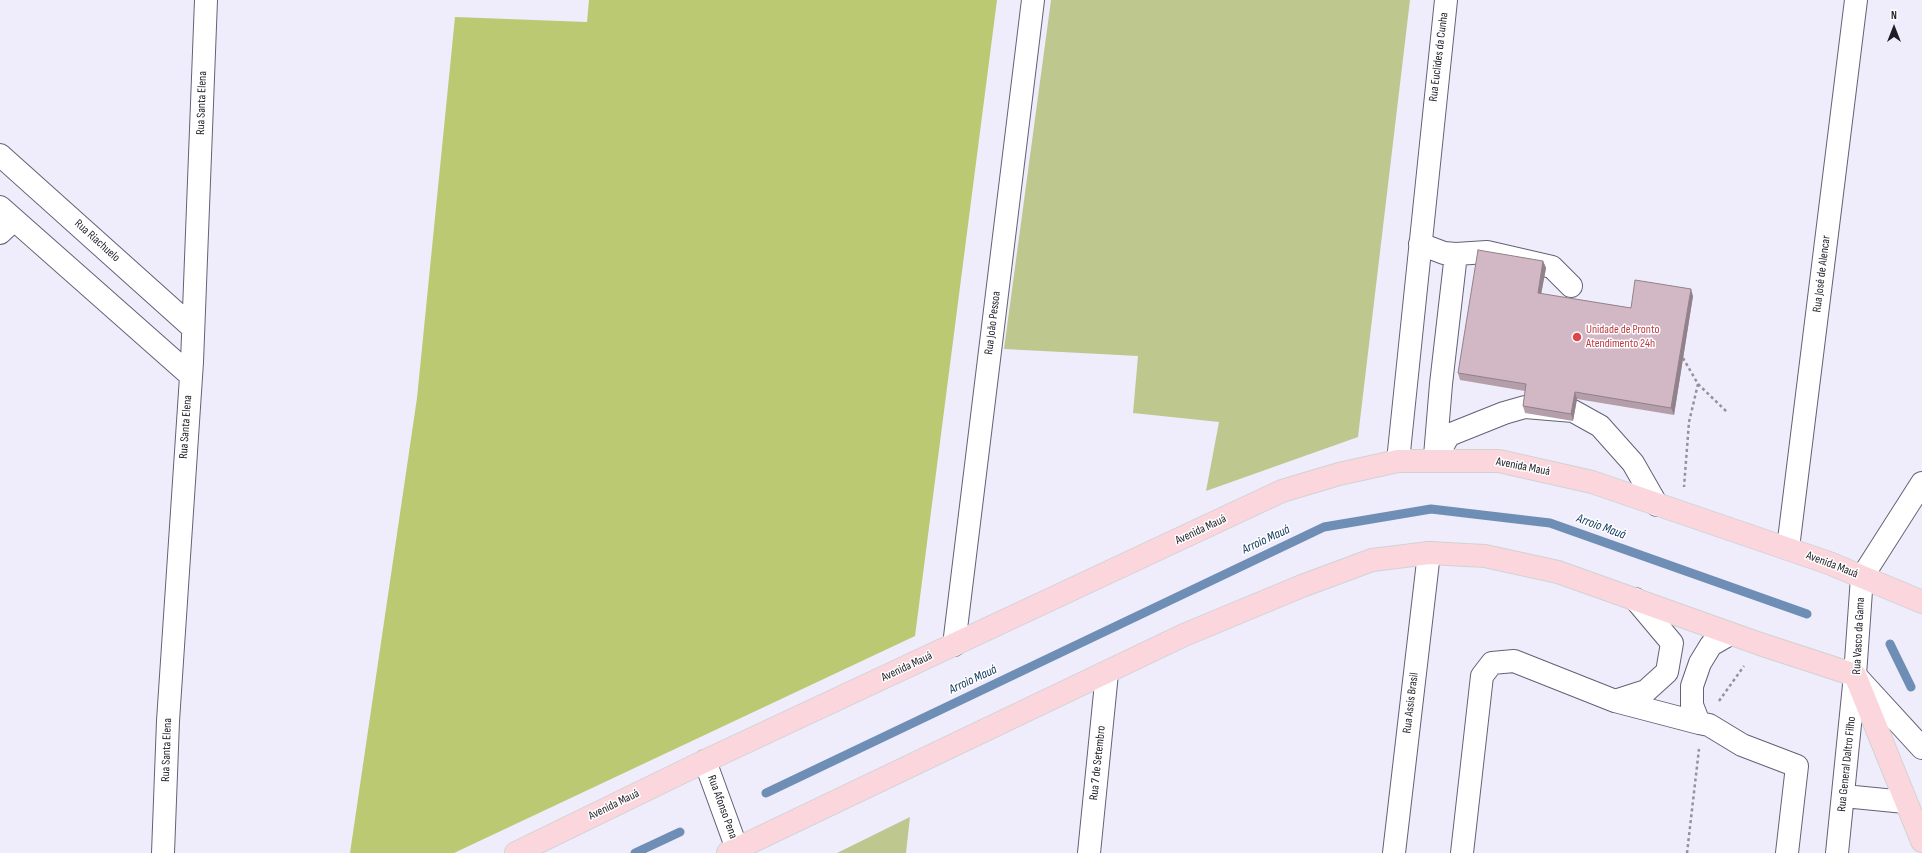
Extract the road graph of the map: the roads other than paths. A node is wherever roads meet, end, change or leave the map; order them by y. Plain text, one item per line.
1 (206, 0) edge
2 (1034, 0) edge
3 (1446, 0) edge
4 (1856, 0) edge
5 (0, 155) edge
6 (5, 220) edge
7 (1420, 244) junction
8 (1456, 254) junction
9 (1570, 286) dead end
10 (193, 328) junction
11 (190, 375) junction
12 (1398, 461) junction
13 (1434, 461) junction
14 (1922, 483) edge
15 (1657, 505) junction
16 (1788, 548) junction
17 (1429, 553) junction
18 (1862, 577) junction
19 (1634, 599) junction
20 (1922, 602) edge
21 (1730, 634) junction
22 (954, 645) junction
23 (1107, 673) junction
24 (1855, 675) junction
25 (1615, 701) junction
26 (1699, 723) junction
27 (1922, 748) edge
28 (705, 761) junction
29 (1844, 796) junction
30 (1906, 802) junction
31 (1922, 841) edge
32 (734, 852) edge
33 (164, 853) edge
34 (516, 853) edge
35 (1089, 853) edge
36 (1394, 853) edge
37 (1462, 853) edge
38 (1787, 853) edge
39 (1837, 853) edge

1 - 10 street, Rua Santa Elena
2 - 22 street, Rua João Pessoa
3 - 7 street, Rua Euclides da Cunha
4 - 16 street, Rua José de Alencar
5 - 10 street, Rua Riachuelo
6 - 11 street
7 - 8 street
7 - 12 street, Rua Euclides da Cunha
8 - 9 street
8 - 13 street
10 - 11 street, Rua Santa Elena
11 - 33 street, Rua Santa Elena
12 - 13 main road, Avenida Mauá
12 - 22 main road, Avenida Mauá
13 - 15 main road, Avenida Mauá
13 - 15 street
14 - 18 street, Rua Vasco da Gama
15 - 16 main road, Avenida Mauá
16 - 18 main road, Avenida Mauá
17 - 19 main road
17 - 23 main road
17 - 36 street, Rua Assis Brasil
18 - 20 main road, Avenida Mauá
18 - 24 street, Rua Vasco da Gama
19 - 21 main road
19 - 25 street
21 - 24 main road
21 - 26 street
22 - 28 main road, Avenida Mauá
23 - 32 main road
23 - 35 street, Rua 7 de Setembro
24 - 27 street
24 - 29 street, Rua General Daltro Filho
24 - 30 main road, Rua Vasco da Gama
25 - 26 street
25 - 37 street
26 - 38 street
28 - 32 street, Rua Afonso Pena
28 - 34 main road, Avenida Mauá
29 - 30 street
29 - 39 street, Rua General Daltro Filho
30 - 31 main road, Rua Vasco da Gama

